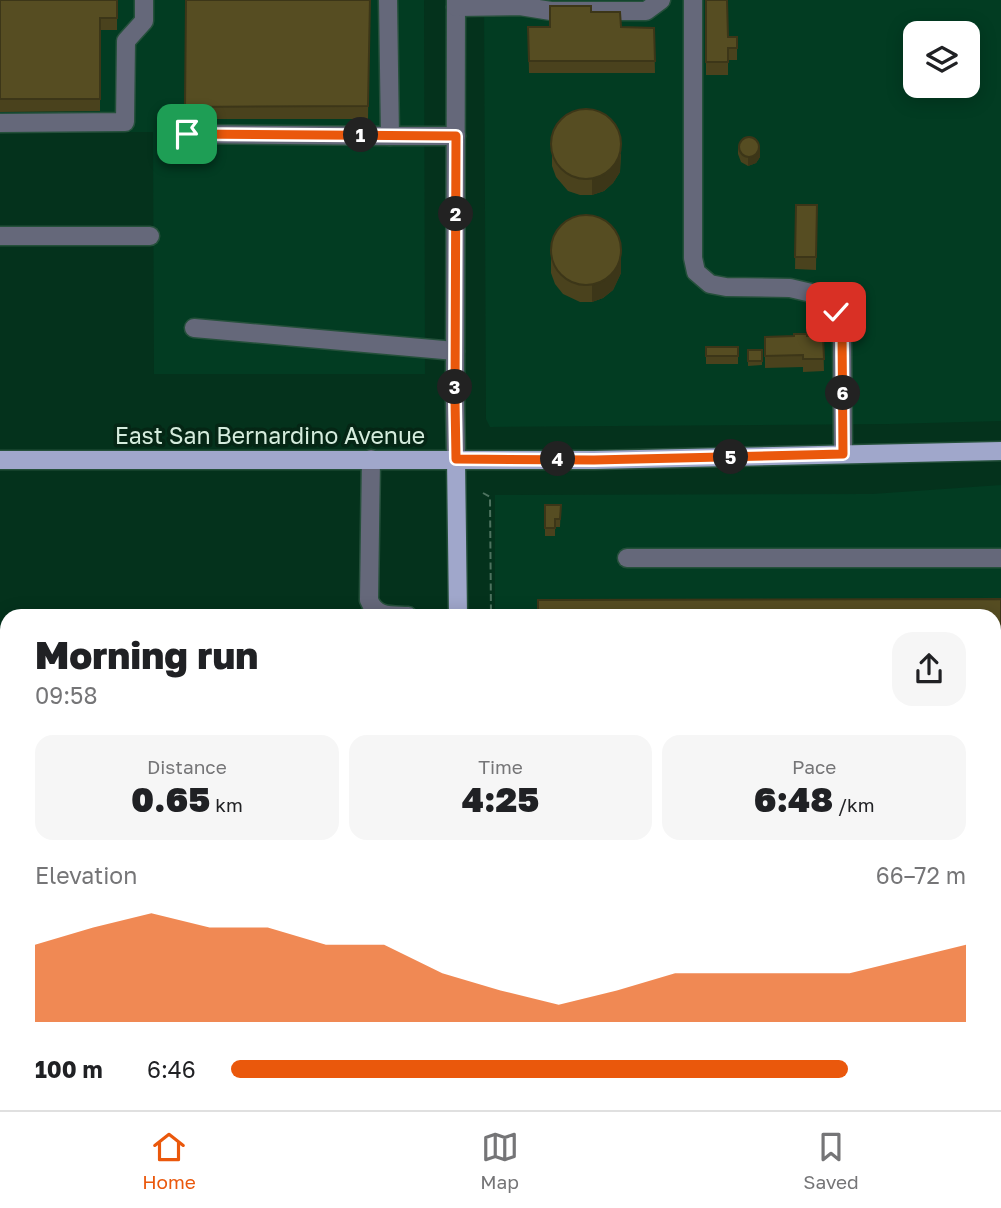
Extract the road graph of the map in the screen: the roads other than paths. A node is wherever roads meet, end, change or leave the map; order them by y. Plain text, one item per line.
1 (144, 0) edge
2 (387, 0) edge
3 (661, 0) edge
4 (694, 0) edge
5 (456, 3) edge
6 (0, 123) edge
7 (187, 134) dead end
8 (390, 136) junction
9 (456, 136) junction
10 (0, 236) edge
11 (150, 236) dead end
12 (194, 328) dead end
13 (455, 351) junction
14 (1001, 451) edge
15 (843, 454) junction
16 (371, 459) junction
17 (456, 459) junction
18 (0, 460) edge
19 (626, 558) dead end
20 (1001, 558) edge
21 (372, 609) edge
22 (457, 609) edge

1 - 6 street
2 - 8 street
3 - 5 street
4 - 15 street
5 - 9 street
7 - 8 street
8 - 9 street
9 - 13 street
10 - 11 street
12 - 13 street
13 - 17 street
14 - 15 main road, East San Bernardino Avenue
15 - 17 main road, East San Bernardino Avenue
16 - 17 main road, East San Bernardino Avenue
16 - 18 main road, East San Bernardino Avenue
16 - 21 street
17 - 22 main road
19 - 20 street

